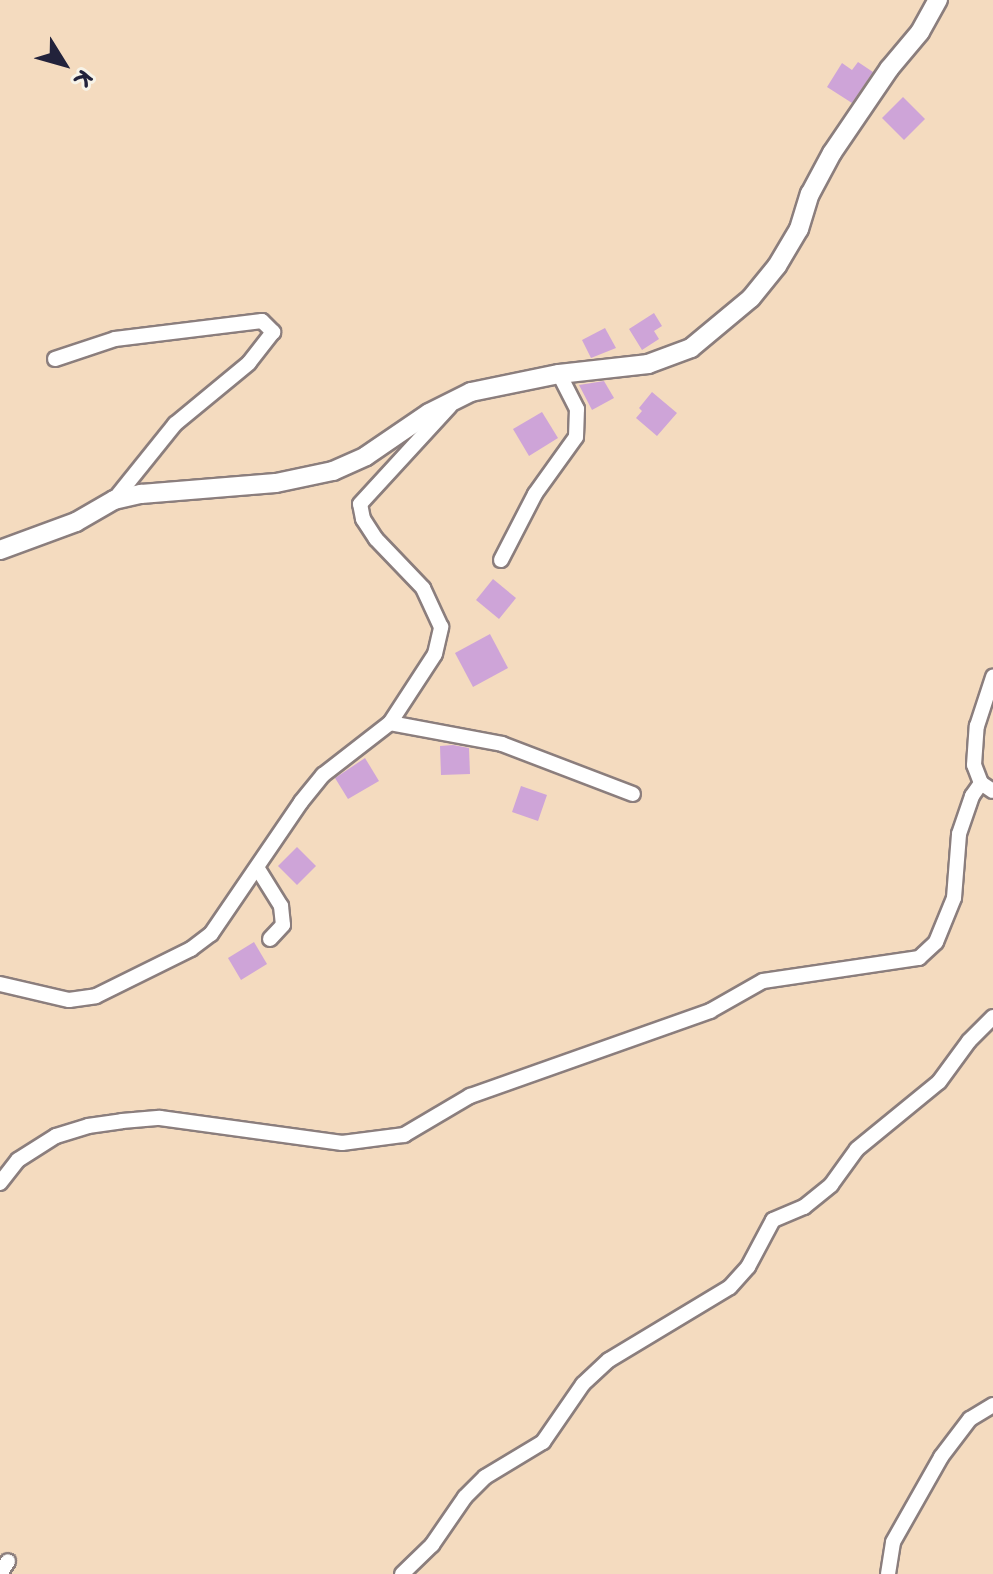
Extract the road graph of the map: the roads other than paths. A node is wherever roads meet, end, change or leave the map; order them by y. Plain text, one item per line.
1 (938, 0) edge
2 (55, 359) dead end
3 (559, 374) junction
4 (453, 402) junction
5 (114, 500) junction
6 (0, 550) edge
7 (501, 560) dead end
8 (993, 677) edge
9 (390, 723) junction
10 (987, 787) edge
11 (633, 794) dead end
12 (258, 869) junction
13 (270, 939) dead end
14 (0, 984) edge
15 (993, 1017) edge
16 (0, 1183) edge
17 (993, 1405) edge
18 (8, 1561) dead end
19 (0, 1574) edge
20 (402, 1574) edge
21 (888, 1574) edge

1 - 3 street
2 - 5 street
3 - 4 street
3 - 7 street
4 - 5 street
4 - 9 street
5 - 6 street
8 - 10 street
9 - 11 street
9 - 12 street
10 - 16 street
12 - 13 street
12 - 14 street
15 - 20 street
17 - 21 street
18 - 19 street

